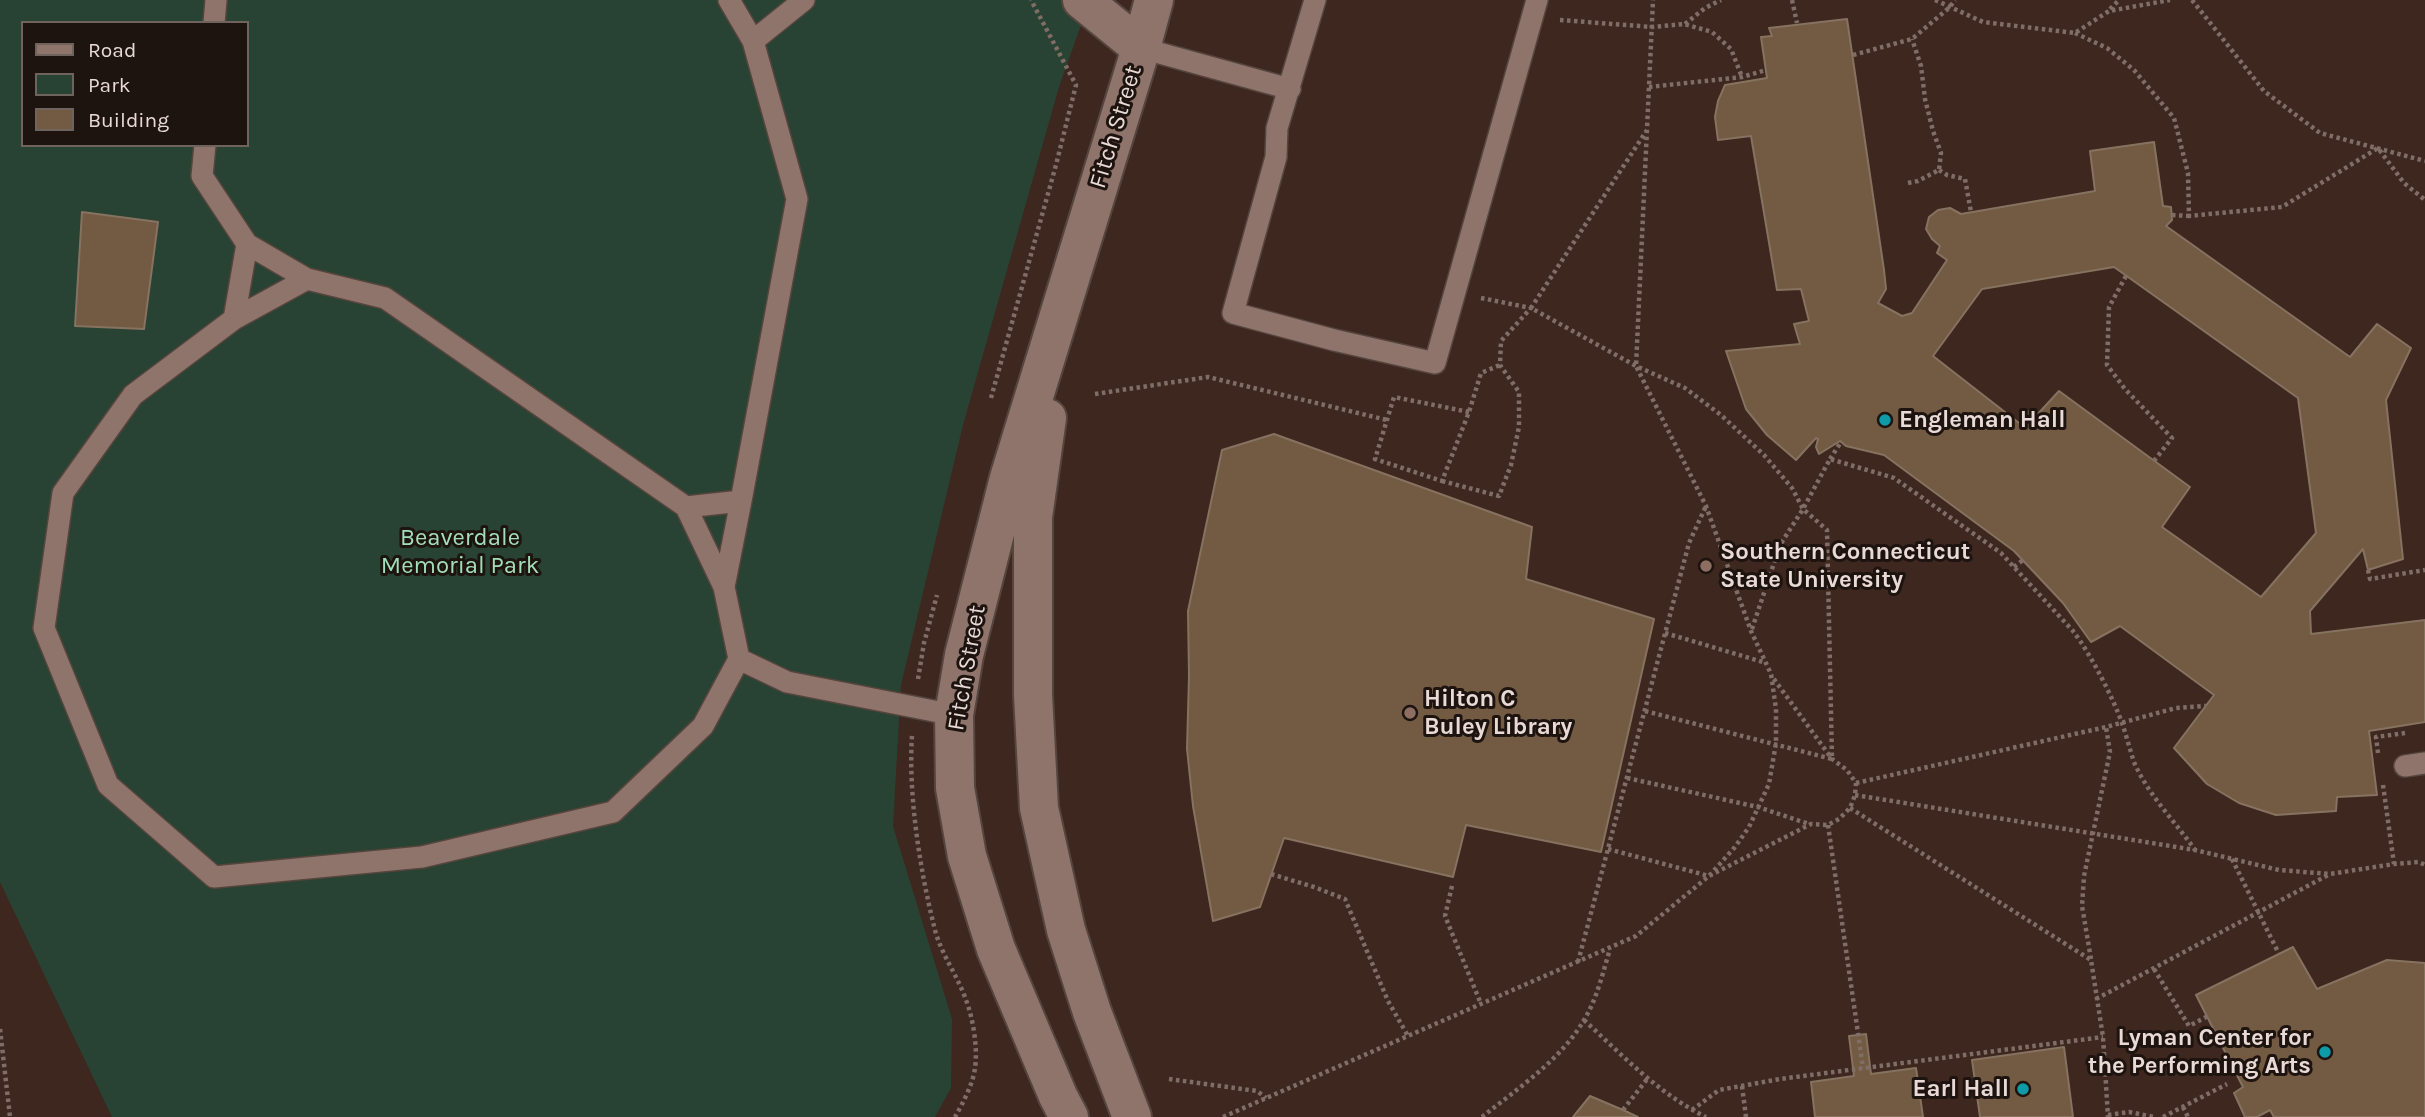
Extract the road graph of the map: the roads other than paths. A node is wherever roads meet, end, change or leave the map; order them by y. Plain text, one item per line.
1 (216, 0) edge
2 (729, 0) edge
3 (804, 0) edge
4 (1082, 0) edge
5 (1154, 0) edge
6 (1315, 0) edge
7 (1535, 9) edge
8 (214, 21) edge
9 (753, 41) junction
10 (1141, 48) junction
11 (1290, 89) junction
12 (205, 147) edge
13 (247, 244) junction
14 (307, 279) junction
15 (1065, 294) junction
16 (234, 319) junction
17 (741, 501) junction
18 (686, 507) junction
19 (724, 587) junction
20 (739, 659) junction
21 (954, 715) junction
22 (1059, 1110) edge
23 (1132, 1117) edge

1 - 8 lane
2 - 9 lane
3 - 9 lane
4 - 10 main road
5 - 10 main road, Fitch Street
6 - 11 lane
7 - 11 lane
9 - 17 lane
10 - 11 lane
10 - 15 main road, Fitch Street
12 - 13 lane
13 - 14 lane
13 - 16 lane
14 - 16 lane
14 - 18 lane
15 - 21 main road, Fitch Street
15 - 23 main road, Fitch Street
16 - 20 lane
17 - 18 lane
17 - 19 lane
18 - 19 lane
19 - 20 lane
20 - 21 lane
21 - 22 main road, Fitch Street

